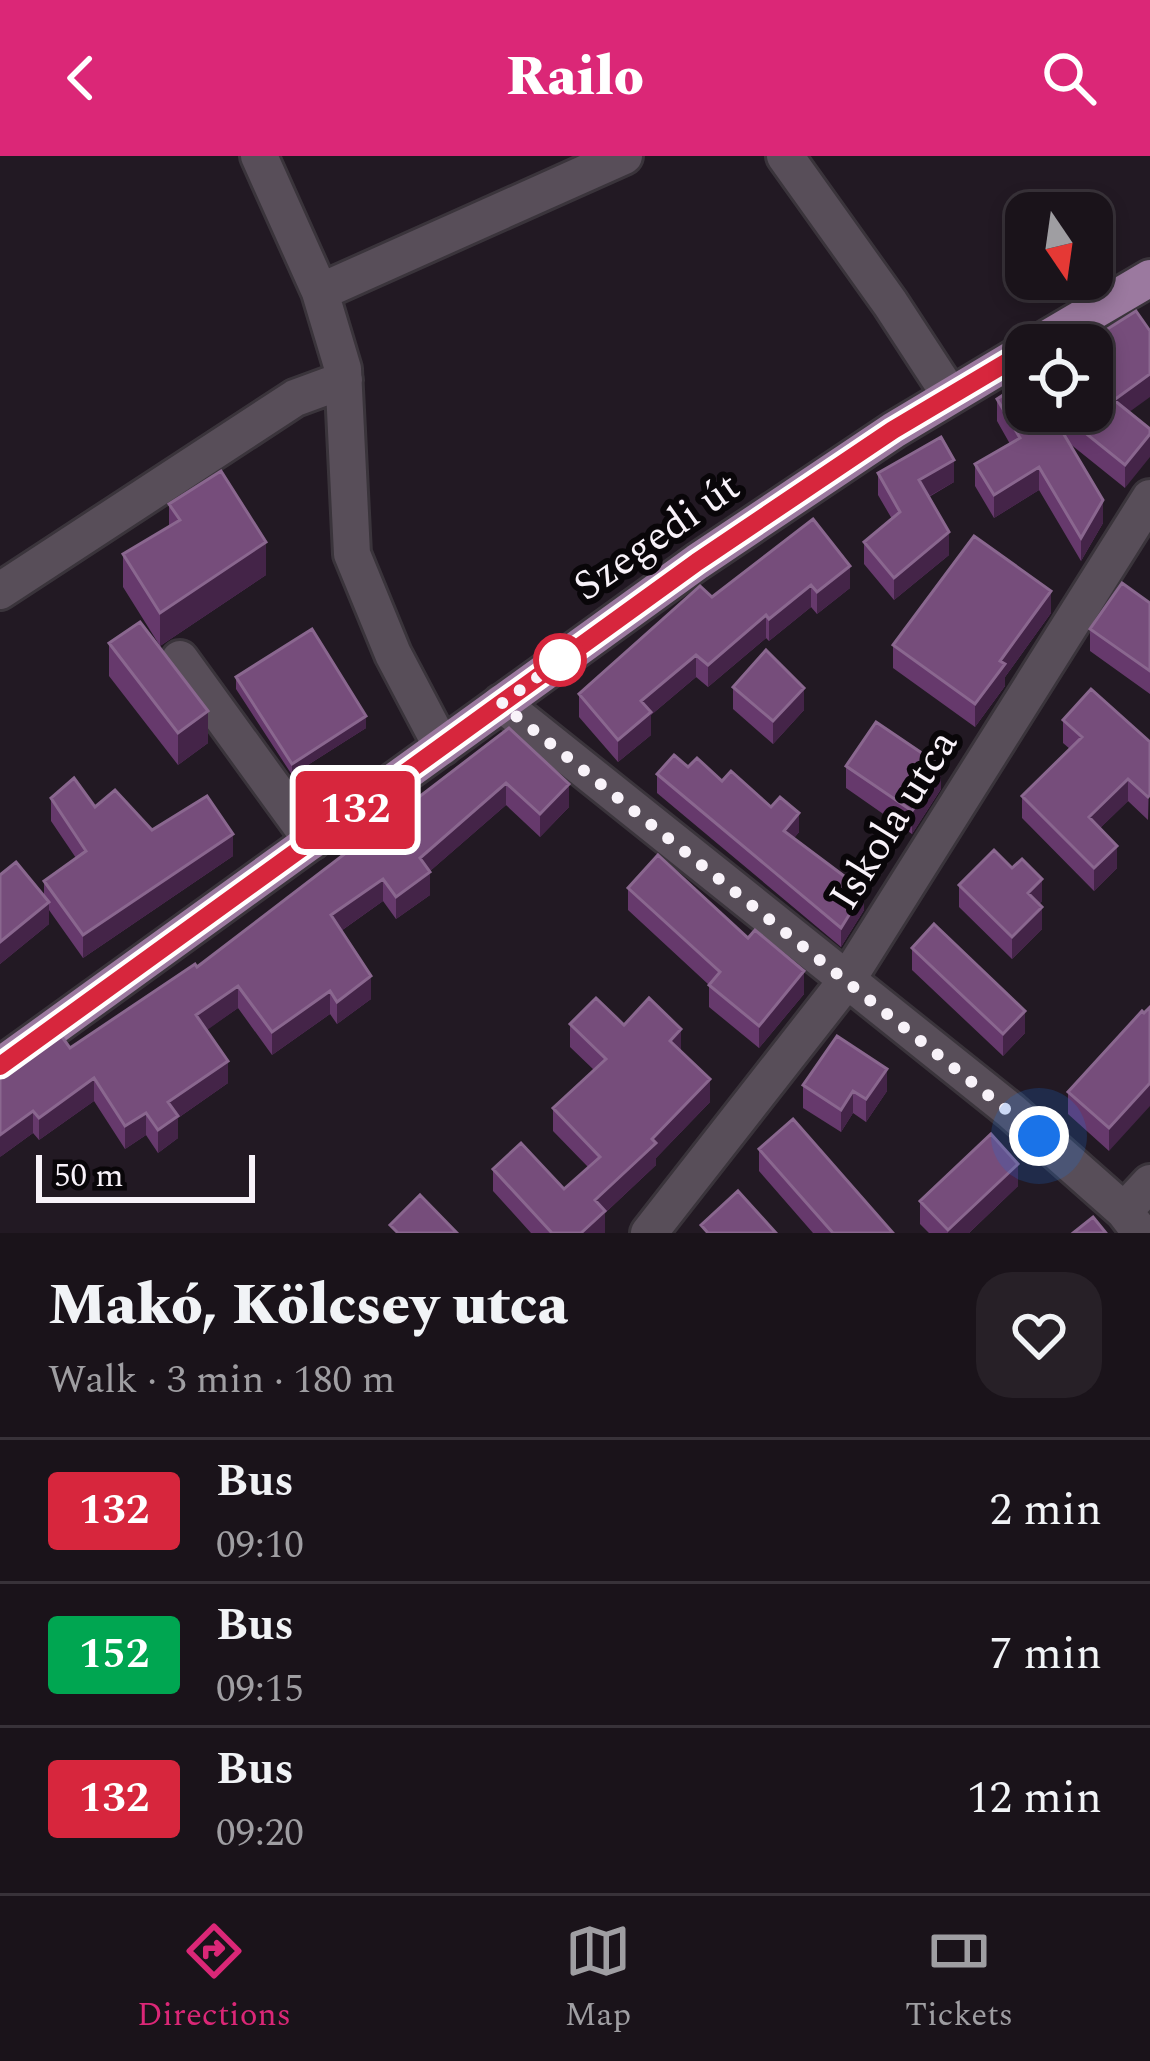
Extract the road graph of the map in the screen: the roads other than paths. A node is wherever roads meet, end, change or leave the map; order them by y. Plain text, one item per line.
1 (259, 156) edge
2 (624, 156) edge
3 (785, 156) edge
4 (1150, 278) edge
5 (320, 292) junction
6 (1072, 324) edge
7 (1005, 363) edge
8 (344, 380) junction
9 (950, 395) junction
10 (1150, 498) edge
11 (0, 591) edge
12 (179, 659) dead end
13 (501, 704) junction
14 (442, 746) junction
15 (312, 841) junction
16 (847, 980) junction
17 (0, 1066) edge
18 (1150, 1183) edge
19 (1132, 1222) edge
20 (649, 1233) edge

1 - 5 street
2 - 5 street
3 - 9 street
4 - 6 main road
5 - 8 street
7 - 9 main road, Szegedi út
8 - 11 street
8 - 14 street
9 - 13 main road, Szegedi út
10 - 16 street, Iskola utca
12 - 15 street
13 - 14 main road, Szegedi út
13 - 16 street
14 - 15 main road, Szegedi út
15 - 17 main road, Szegedi út
16 - 19 street
16 - 20 street, Iskola utca
18 - 19 street

